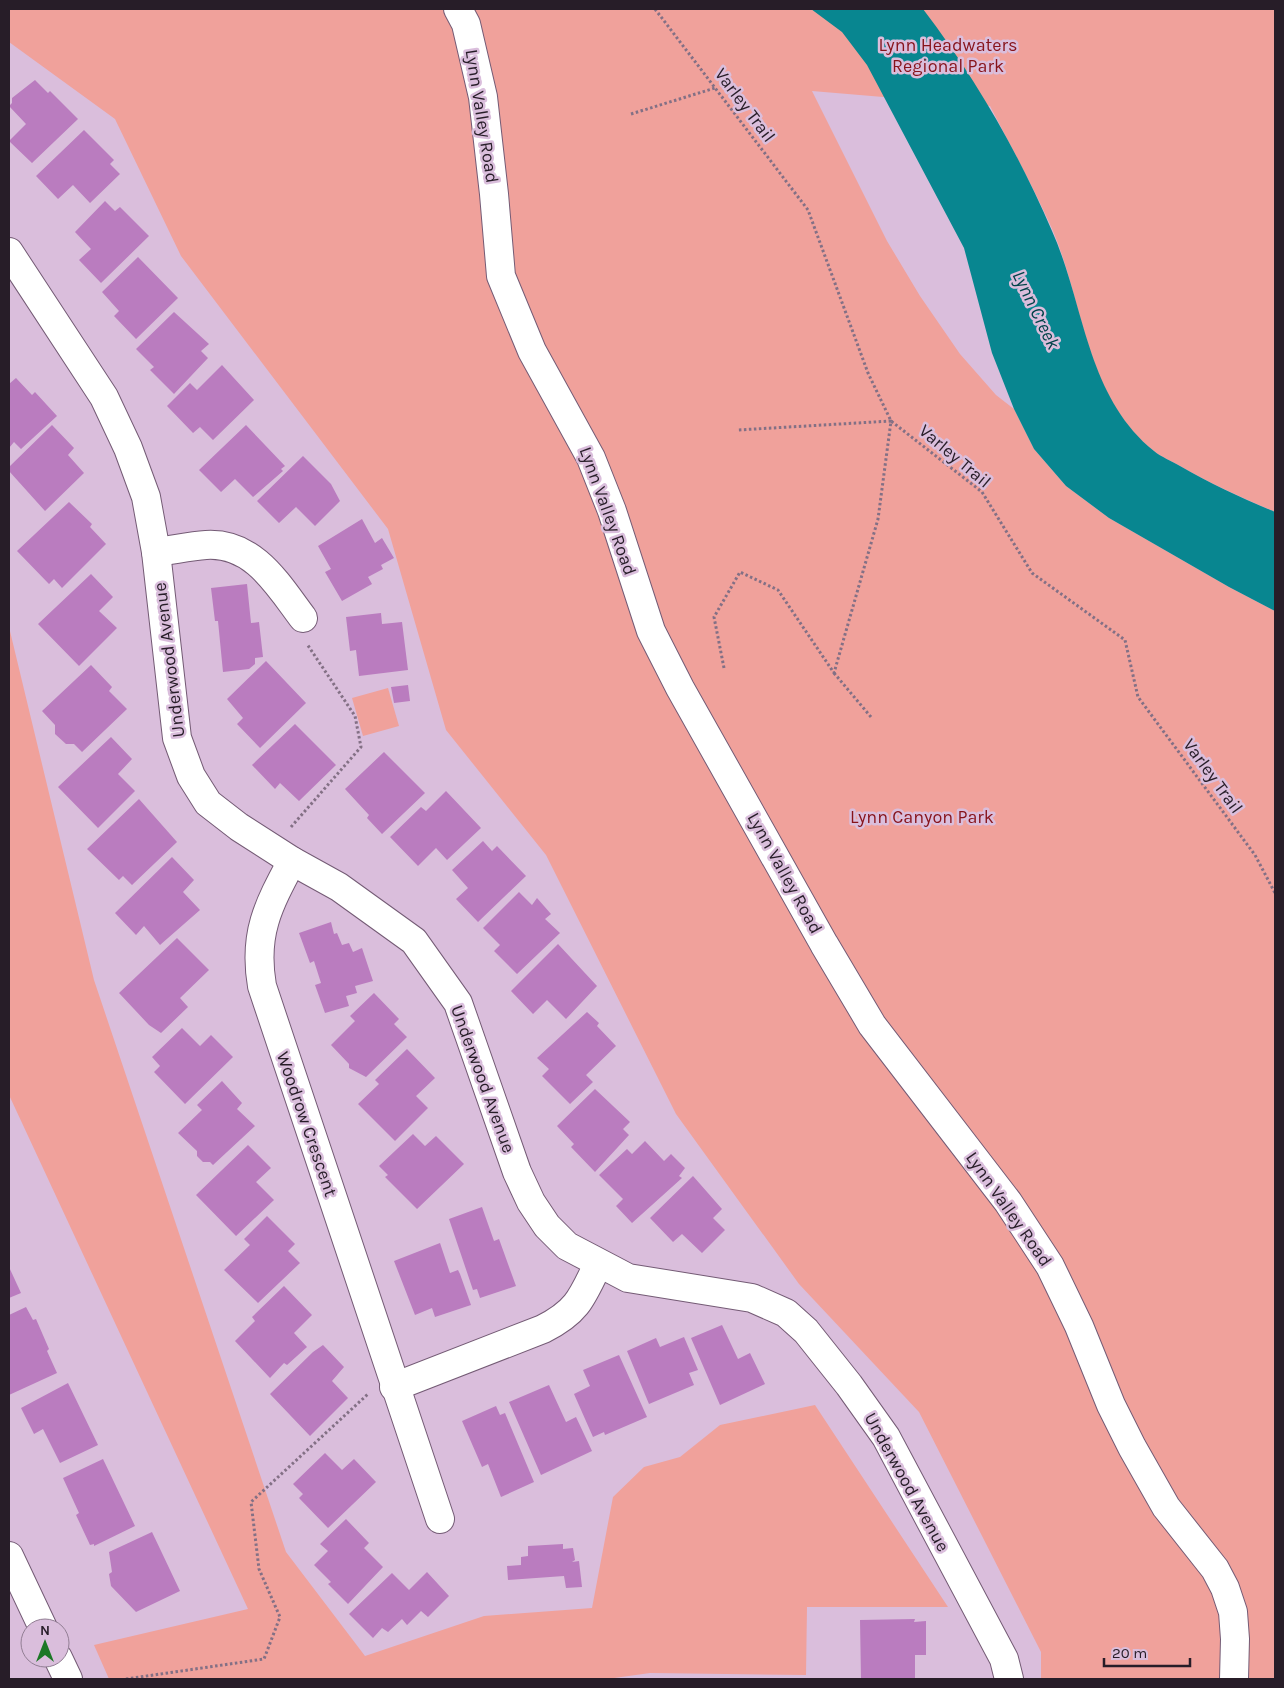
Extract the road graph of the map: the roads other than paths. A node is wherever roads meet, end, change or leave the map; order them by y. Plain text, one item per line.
1 (458, 9) edge
2 (9, 252) edge
3 (156, 552) junction
4 (303, 618) road end
5 (282, 855) junction
6 (598, 1264) junction
7 (392, 1382) junction
8 (440, 1519) dead end
9 (9, 1556) edge
10 (38, 1618) edge
11 (1008, 1679) edge
12 (1234, 1679) edge

1 - 12 street, Lynn Valley Road
2 - 3 street, Underwood Avenue
3 - 4 street
3 - 5 street, Underwood Avenue
5 - 6 street, Underwood Avenue
5 - 7 street, Woodrow Crescent
6 - 7 street
6 - 11 street, Underwood Avenue
7 - 8 street, Woodrow Crescent
9 - 10 street

